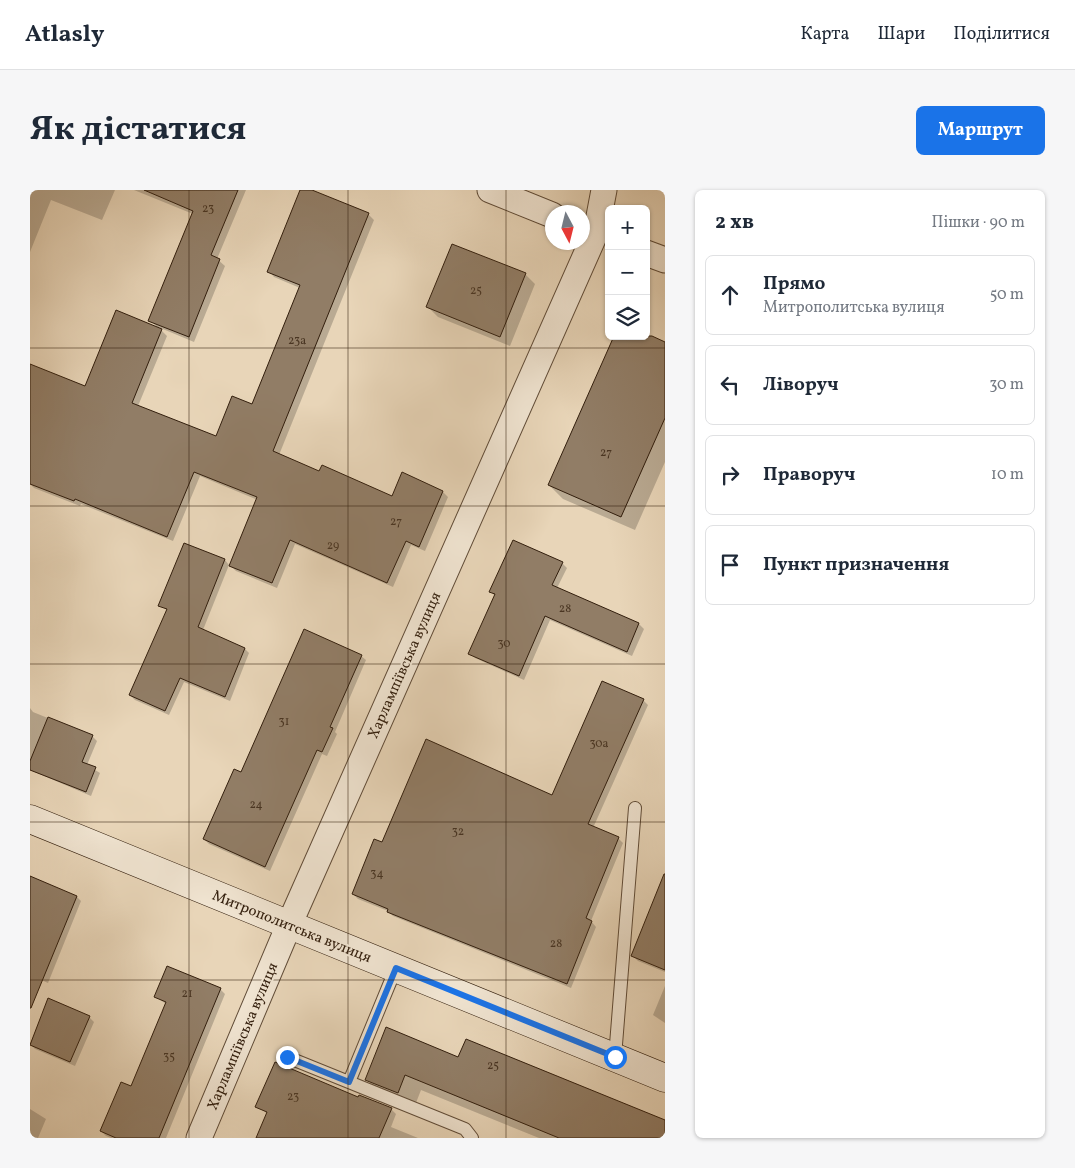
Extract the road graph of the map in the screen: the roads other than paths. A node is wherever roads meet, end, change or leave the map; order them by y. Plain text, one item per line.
1 (490, 190) edge
2 (604, 190) edge
3 (545, 212) edge
4 (596, 232) edge
5 (650, 254) edge
6 (665, 260) edge
7 (635, 808) dead end
8 (30, 820) edge
9 (289, 925) junction
10 (396, 968) junction
11 (287, 1057) dead end
12 (615, 1057) junction
13 (665, 1078) edge
14 (349, 1082) junction
15 (199, 1138) edge
16 (472, 1138) edge

1 - 3 street
2 - 4 street, Харлампіївська вулиця
4 - 9 street, Харлампіївська вулиця
5 - 6 street
7 - 12 lane
8 - 9 street, Митрополитська вулиця
9 - 10 street, Митрополитська вулиця
9 - 15 street, Харлампіївська вулиця
10 - 12 street, Митрополитська вулиця
10 - 14 lane
11 - 14 lane
12 - 13 street, Митрополитська вулиця
14 - 16 lane

